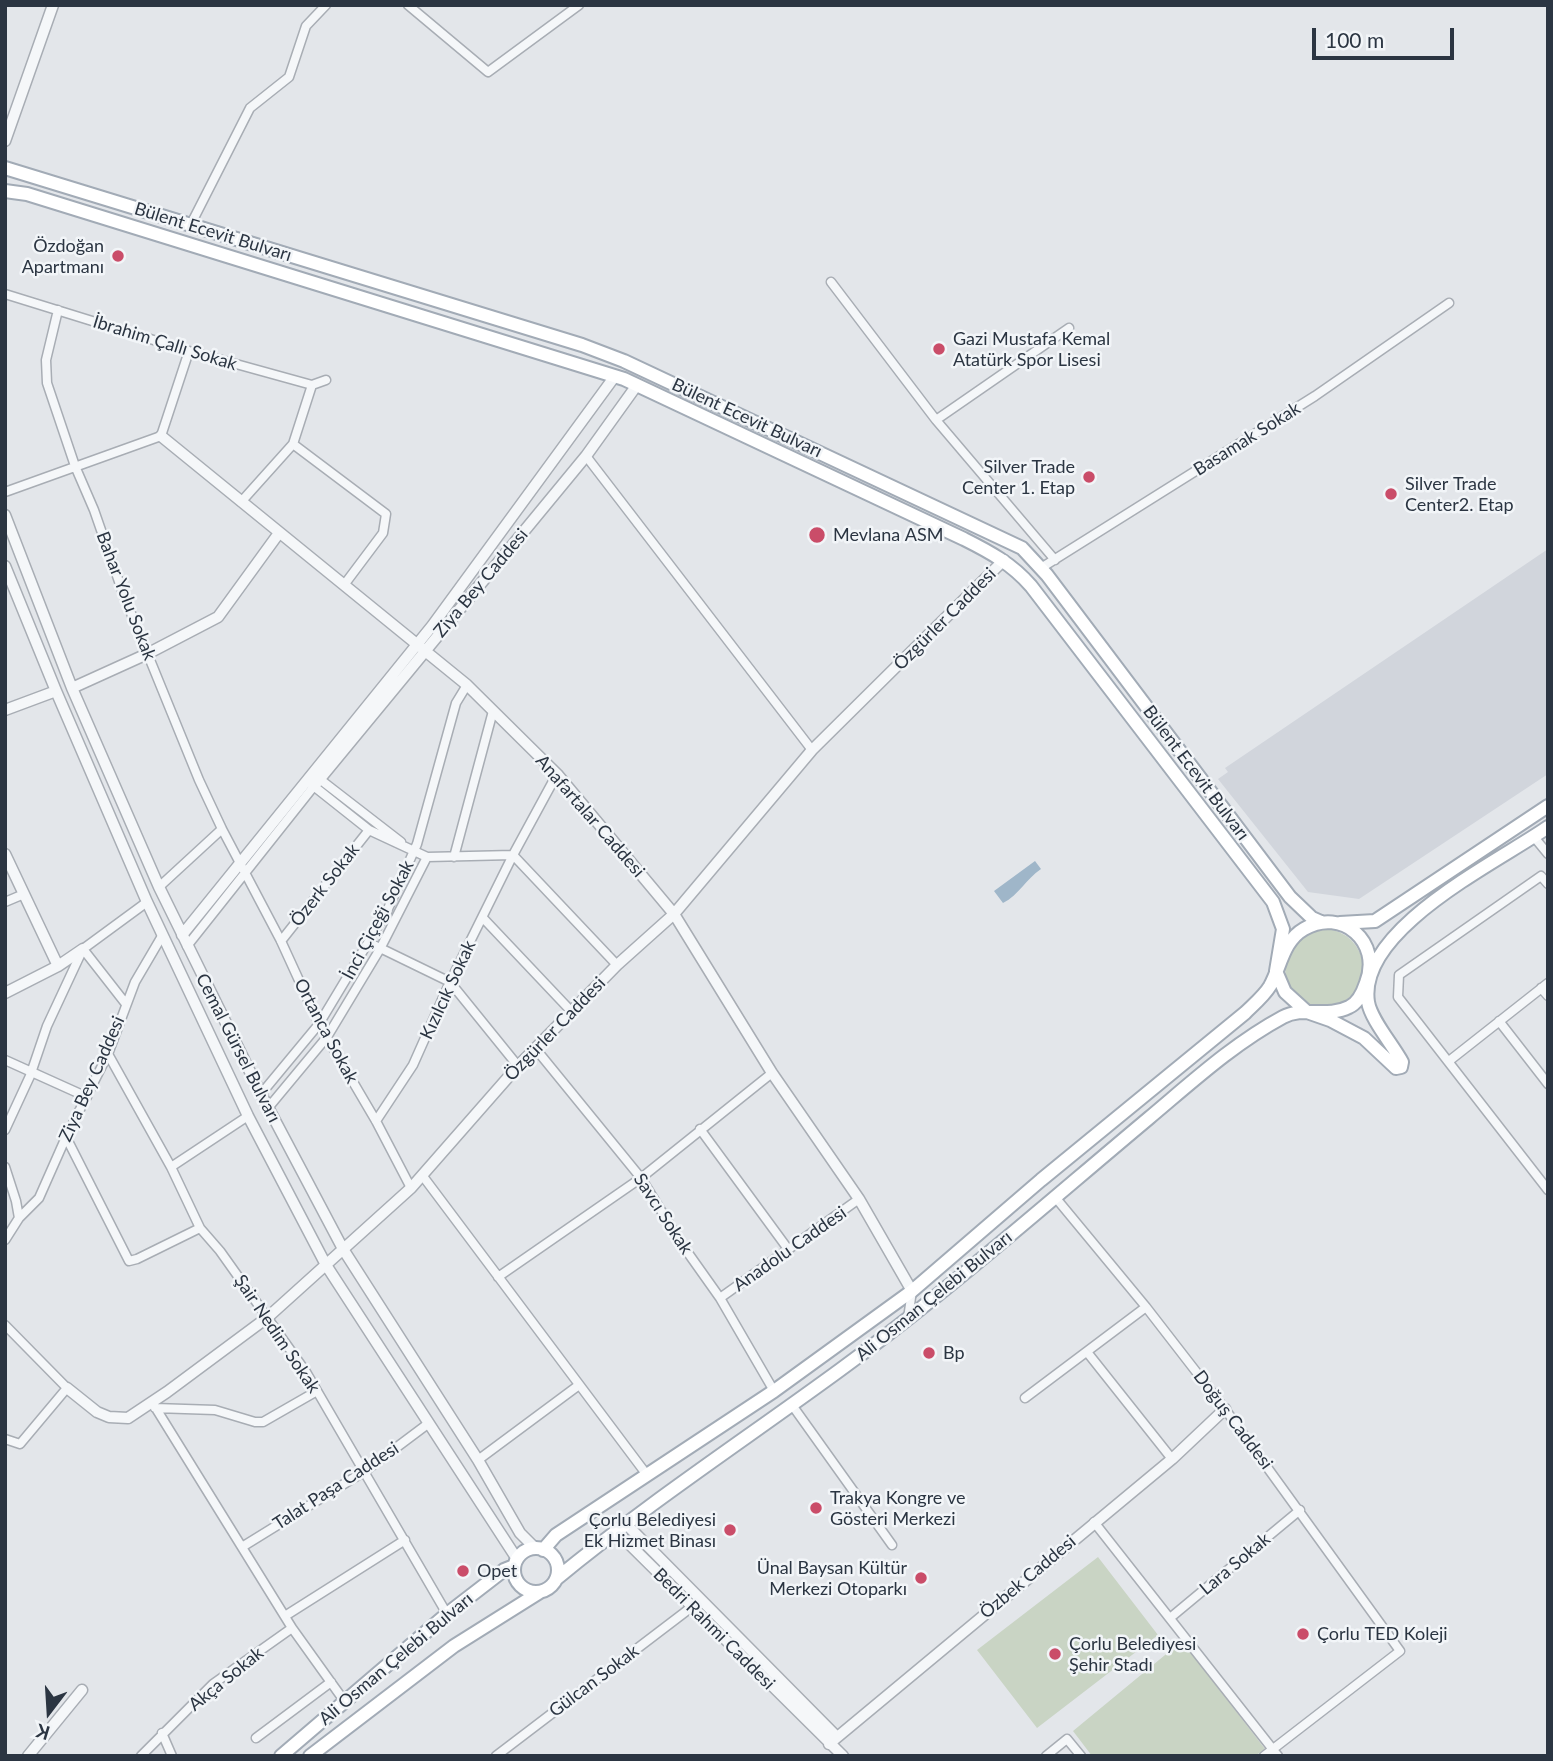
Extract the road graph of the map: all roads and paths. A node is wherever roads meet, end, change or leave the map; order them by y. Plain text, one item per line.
1 (53, 5) edge
2 (326, 5) edge
3 (408, 5) edge
4 (579, 5) edge
5 (5, 141) edge
6 (5, 168) edge
7 (5, 191) edge
8 (190, 226) junction
9 (831, 282) dead end
10 (5, 294) edge
11 (1448, 303) dead end
12 (58, 310) junction
13 (1069, 328) dead end
14 (189, 351) junction
15 (615, 376) junction
16 (326, 380) dead end
17 (312, 385) junction
18 (637, 385) junction
19 (936, 420) junction
20 (161, 436) junction
21 (293, 444) junction
22 (586, 456) junction
23 (75, 466) junction
24 (5, 492) edge
25 (242, 502) junction
26 (5, 515) edge
27 (279, 533) junction
28 (1004, 560) junction
29 (1055, 560) junction
30 (5, 566) edge
31 (1041, 568) junction
32 (344, 585) junction
33 (421, 647) junction
34 (147, 654) junction
35 (467, 685) junction
36 (72, 688) junction
37 (56, 691) junction
38 (5, 710) edge
39 (493, 710) junction
40 (812, 750) junction
41 (557, 774) junction
42 (313, 779) junction
43 (1548, 806) edge
44 (1548, 827) edge
45 (222, 829) junction
46 (369, 830) junction
47 (1534, 837) junction
48 (414, 853) junction
49 (5, 854) edge
50 (1548, 854) edge
51 (513, 855) junction
52 (427, 857) junction
53 (453, 857) junction
54 (239, 862) junction
55 (244, 872) junction
56 (1548, 884) edge
57 (159, 887) junction
58 (24, 894) junction
59 (5, 902) edge
60 (147, 902) junction
61 (674, 914) junction
62 (483, 918) junction
63 (1321, 922) junction
64 (1340, 923) junction
65 (182, 935) junction
66 (162, 936) junction
67 (281, 941) junction
68 (370, 943) junction
69 (187, 946) junction
70 (380, 948) junction
71 (82, 950) junction
72 (58, 965) junction
73 (617, 965) junction
74 (1276, 971) junction
75 (1371, 971) junction
76 (450, 982) junction
77 (1544, 985) edge
78 (5, 993) edge
79 (1548, 996) edge
80 (126, 1004) junction
81 (571, 1011) junction
82 (1307, 1012) junction
83 (1499, 1021) junction
84 (319, 1024) junction
85 (327, 1037) junction
86 (535, 1048) junction
87 (108, 1054) junction
88 (5, 1060) edge
89 (1449, 1061) junction
90 (518, 1066) junction
91 (32, 1070) junction
92 (772, 1073) junction
93 (1548, 1084) edge
94 (261, 1094) junction
95 (87, 1097) junction
96 (268, 1108) junction
97 (248, 1116) junction
98 (376, 1121) junction
99 (700, 1129) junction
100 (5, 1130) edge
101 (66, 1137) junction
102 (5, 1167) edge
103 (171, 1167) junction
104 (422, 1175) junction
105 (640, 1178) junction
106 (411, 1188) junction
107 (1548, 1190) edge
108 (1055, 1196) junction
109 (859, 1199) junction
110 (19, 1218) junction
111 (200, 1228) junction
112 (5, 1240) edge
113 (343, 1249) junction
114 (788, 1250) junction
115 (326, 1265) junction
116 (498, 1277) junction
117 (912, 1291) junction
118 (720, 1298) junction
119 (1146, 1307) junction
120 (268, 1317) junction
121 (908, 1318) junction
122 (5, 1325) edge
123 (1087, 1352) junction
124 (579, 1385) junction
125 (67, 1388) junction
126 (317, 1391) junction
127 (774, 1391) junction
128 (1025, 1398) dead end
129 (153, 1405) junction
130 (792, 1405) junction
131 (1225, 1409) junction
132 (429, 1423) junction
133 (5, 1439) edge
134 (1172, 1459) junction
135 (478, 1460) junction
136 (365, 1471) junction
137 (647, 1475) junction
138 (1300, 1510) junction
139 (1094, 1522) junction
140 (620, 1527) junction
141 (405, 1540) junction
142 (892, 1545) dead end
143 (242, 1547) junction
144 (539, 1549) junction
145 (515, 1562) junction
146 (556, 1579) junction
147 (540, 1592) junction
148 (693, 1606) junction
149 (447, 1614) junction
150 (285, 1616) junction
151 (1171, 1618) junction
152 (292, 1628) junction
153 (331, 1682) junction
154 (82, 1690) dead end
155 (792, 1691) junction
156 (783, 1698) junction
157 (345, 1702) junction
158 (162, 1733) junction
159 (257, 1738) dead end
160 (833, 1740) junction
161 (1275, 1752) edge
162 (27, 1756) edge
163 (141, 1756) edge
164 (172, 1756) edge
165 (281, 1756) edge
166 (310, 1756) edge
167 (496, 1756) edge
168 (843, 1756) edge
169 (1046, 1756) edge
170 (1081, 1756) edge
171 (1264, 1756) edge

1 - 5 street
2 - 8 street
3 - 4 street
6 - 8 main road, Bülent Ecevit Bulvarı
7 - 15 main road
8 - 31 main road, Bülent Ecevit Bulvarı
9 - 19 street
10 - 12 street, İbrahim Çallı Sokak
11 - 29 street, Basamak Sokak
12 - 14 street, İbrahim Çallı Sokak
12 - 23 street, Bahar Yolu Sokak
13 - 19 street
14 - 17 street, İbrahim Çallı Sokak
14 - 20 street
15 - 18 main road
15 - 33 street, Ziya Bey Caddesi
16 - 17 street
17 - 21 street
18 - 22 street, Ziya Bey Caddesi
18 - 28 main road
19 - 29 street
20 - 23 street
20 - 25 street, Anafartalar Caddesi
21 - 25 street
21 - 32 street
22 - 33 street, Ziya Bey Caddesi
22 - 40 street
23 - 24 street
23 - 34 street, Bahar Yolu Sokak
25 - 27 street, Anafartalar Caddesi
26 - 36 street, Cemal Gürsel Bulvarı
27 - 32 street, Anafartalar Caddesi
27 - 34 street
28 - 40 street, Özgürler Caddesi
28 - 74 main road
29 - 31 street, Basamak Sokak
30 - 37 street, Cemal Gürsel Bulvarı
31 - 63 main road, Bülent Ecevit Bulvarı
32 - 33 street, Anafartalar Caddesi
33 - 35 street, Anafartalar Caddesi
33 - 42 street, Ziya Bey Caddesi
34 - 36 street
34 - 45 street, Bahar Yolu Sokak
35 - 39 street, Anafartalar Caddesi
35 - 48 street, İnci Çiçeği Sokak
36 - 57 street, Cemal Gürsel Bulvarı
37 - 38 street
37 - 60 street, Cemal Gürsel Bulvarı
39 - 41 street, Anafartalar Caddesi
39 - 53 street
40 - 61 street, Özgürler Caddesi
41 - 51 street, Kızılcık Sokak
41 - 61 street, Anafartalar Caddesi
42 - 46 street
42 - 48 street
42 - 54 street, Ziya Bey Caddesi
42 - 55 street, Ziya Bey Caddesi
43 - 64 main road
44 - 47 main road
45 - 54 street, Bahar Yolu Sokak
45 - 57 street
46 - 48 street
46 - 67 street, Özerk Sokak
47 - 50 street
47 - 75 main road
48 - 52 street
48 - 68 street, İnci Çiçeği Sokak
49 - 58 street
51 - 53 street
51 - 62 street, Kızılcık Sokak
51 - 73 street
52 - 53 street
52 - 70 street, İnci Çiçeği Sokak
54 - 55 street, Bahar Yolu Sokak
54 - 65 street, Ziya Bey Caddesi
55 - 67 street, Ortanca Sokak
55 - 69 street, Ziya Bey Caddesi
56 - 89 street
57 - 65 street, Cemal Gürsel Bulvarı
58 - 59 street
58 - 72 street
60 - 66 street, Cemal Gürsel Bulvarı
60 - 71 street
61 - 73 street, Özgürler Caddesi
61 - 92 street, Anafartalar Caddesi
62 - 76 street, Kızılcık Sokak
62 - 81 street
63 - 64 main road
63 - 74 main road
64 - 75 main road
65 - 69 street, Cemal Gürsel Bulvarı
66 - 80 street, Ziya Bey Caddesi
66 - 97 street, Cemal Gürsel Bulvarı
67 - 84 street, Ortanca Sokak
68 - 70 street
68 - 84 street, İnci Çiçeği Sokak
69 - 94 street, Cemal Gürsel Bulvarı
70 - 76 street
70 - 85 street, İnci Çiçeği Sokak
71 - 72 street
71 - 80 street
71 - 91 street
72 - 78 street
73 - 81 street, Özgürler Caddesi
74 - 82 main road
74 - 117 main road, Ali Osman Çelebi Bulvarı
75 - 82 main road
75 - 82 main road
76 - 90 street
76 - 98 street, Kızılcık Sokak
77 - 79 street
77 - 83 street
80 - 87 street, Ziya Bey Caddesi
81 - 86 street, Özgürler Caddesi
82 - 108 main road, Ali Osman Çelebi Bulvarı
83 - 89 street
83 - 93 street
84 - 85 street, Ortanca Sokak
84 - 94 street, İnci Çiçeği Sokak
85 - 96 street, İnci Çiçeği Sokak
85 - 98 street, Ortanca Sokak
86 - 90 street, Özgürler Caddesi
86 - 105 street, Savcı Sokak
87 - 95 street, Ziya Bey Caddesi
87 - 103 street, Şair Nedim Sokak
88 - 91 street
89 - 107 street
90 - 104 street, Özgürler Caddesi
91 - 95 street
91 - 100 street
92 - 99 street
92 - 109 street, Anafartalar Caddesi
94 - 96 street, Cemal Gürsel Bulvarı
95 - 101 street, Ziya Bey Caddesi
96 - 113 street, Cemal Gürsel Bulvarı
97 - 103 street
97 - 115 street, Cemal Gürsel Bulvarı
98 - 106 street, Ortanca Sokak
99 - 105 street
99 - 114 street
101 - 110 street, Ziya Bey Caddesi
101 - 111 street
102 - 110 street
103 - 111 street, Şair Nedim Sokak
104 - 106 street, Özgürler Caddesi
104 - 116 street
105 - 116 street
105 - 118 street, Savcı Sokak
106 - 113 street, Özgürler Caddesi
108 - 119 street, Doğuş Caddesi
108 - 121 main road, Ali Osman Çelebi Bulvarı
109 - 114 street, Anadolu Caddesi
109 - 117 street, Anafartalar Caddesi
110 - 112 street, Ziya Bey Caddesi
111 - 120 street, Şair Nedim Sokak
113 - 115 street, Özgürler Caddesi
113 - 135 street, Cemal Gürsel Bulvarı
114 - 118 street, Anadolu Caddesi
115 - 120 street, Özgürler Caddesi
115 - 132 street, Cemal Gürsel Bulvarı
116 - 124 street
117 - 121 street
117 - 127 main road, Ali Osman Çelebi Bulvarı
118 - 127 street, Savcı Sokak
119 - 123 street
119 - 131 street, Doğuş Caddesi
120 - 126 street, Şair Nedim Sokak
120 - 129 street, Özgürler Caddesi
121 - 130 main road, Ali Osman Çelebi Bulvarı
122 - 125 street
123 - 128 street
123 - 134 street
124 - 135 street
124 - 137 street
125 - 129 street, Özgürler Caddesi
125 - 133 street
126 - 129 street
126 - 136 street, Şair Nedim Sokak
127 - 137 main road, Ali Osman Çelebi Bulvarı
129 - 143 street
130 - 140 main road, Ali Osman Çelebi Bulvarı
130 - 142 street
131 - 134 street, Özbek Caddesi
131 - 138 street, Doğuş Caddesi
132 - 136 street, Talat Paşa Caddesi
132 - 145 street, Cemal Gürsel Bulvarı
134 - 139 street, Özbek Caddesi
135 - 144 street, Cemal Gürsel Bulvarı
136 - 141 street, Şair Nedim Sokak
136 - 143 street, Talat Paşa Caddesi
137 - 144 main road, Ali Osman Çelebi Bulvarı
138 - 151 street, Lara Sokak
138 - 161 street, Doğuş Caddesi
139 - 151 street
139 - 160 street, Özbek Caddesi
140 - 146 main road, Ali Osman Çelebi Bulvarı
140 - 148 street, Bedri Rahmi Caddesi
140 - 155 street, Bedri Rahmi Caddesi
141 - 149 street, Şair Nedim Sokak
141 - 150 street
143 - 150 street
144 - 145 main road
144 - 146 main road
145 - 147 main road
145 - 149 main road, Ali Osman Çelebi Bulvarı
146 - 147 main road
147 - 166 main road, Ali Osman Çelebi Bulvarı
148 - 156 street, Bedri Rahmi Caddesi
148 - 167 street, Gülcan Sokak
149 - 157 main road, Ali Osman Çelebi Bulvarı
150 - 152 street
151 - 161 street
152 - 153 street
152 - 158 street, Akça Sokak
153 - 157 street
153 - 159 street
154 - 162 street
155 - 156 street, Bedri Rahmi Caddesi
155 - 160 street, Bedri Rahmi Caddesi
156 - 160 street, Bedri Rahmi Caddesi
157 - 165 main road, Ali Osman Çelebi Bulvarı
158 - 163 street, Akça Sokak
158 - 164 street
160 - 168 street, Bedri Rahmi Caddesi
161 - 171 street
169 - 170 street

